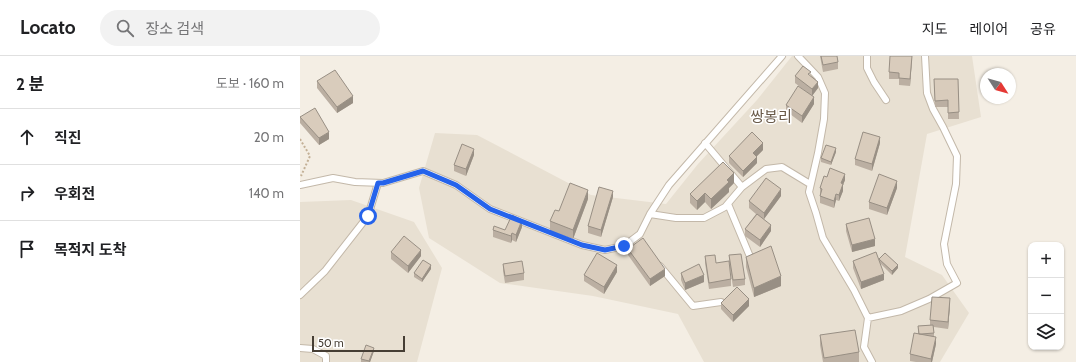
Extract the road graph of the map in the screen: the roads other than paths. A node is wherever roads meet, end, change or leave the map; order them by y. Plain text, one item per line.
1 (782, 56) edge
2 (798, 56) edge
3 (867, 56) edge
4 (925, 56) edge
5 (886, 100) dead end
6 (705, 143) junction
7 (378, 183) junction
8 (810, 184) junction
9 (300, 185) edge
10 (742, 187) junction
11 (728, 204) junction
12 (650, 214) junction
13 (640, 234) junction
14 (644, 240) edge
15 (656, 259) edge
16 (751, 260) edge
17 (300, 296) edge
18 (721, 302) edge
19 (868, 318) junction
20 (300, 348) edge
21 (326, 362) edge
22 (872, 362) edge

1 - 6 lane
2 - 8 lane
3 - 5 lane
4 - 19 lane
6 - 10 lane
6 - 12 lane
7 - 9 lane
7 - 13 lane
7 - 17 lane
8 - 10 lane
8 - 19 lane
10 - 11 lane
11 - 12 lane
11 - 16 lane
12 - 13 lane
13 - 14 lane
15 - 18 lane
19 - 22 lane
20 - 21 lane

